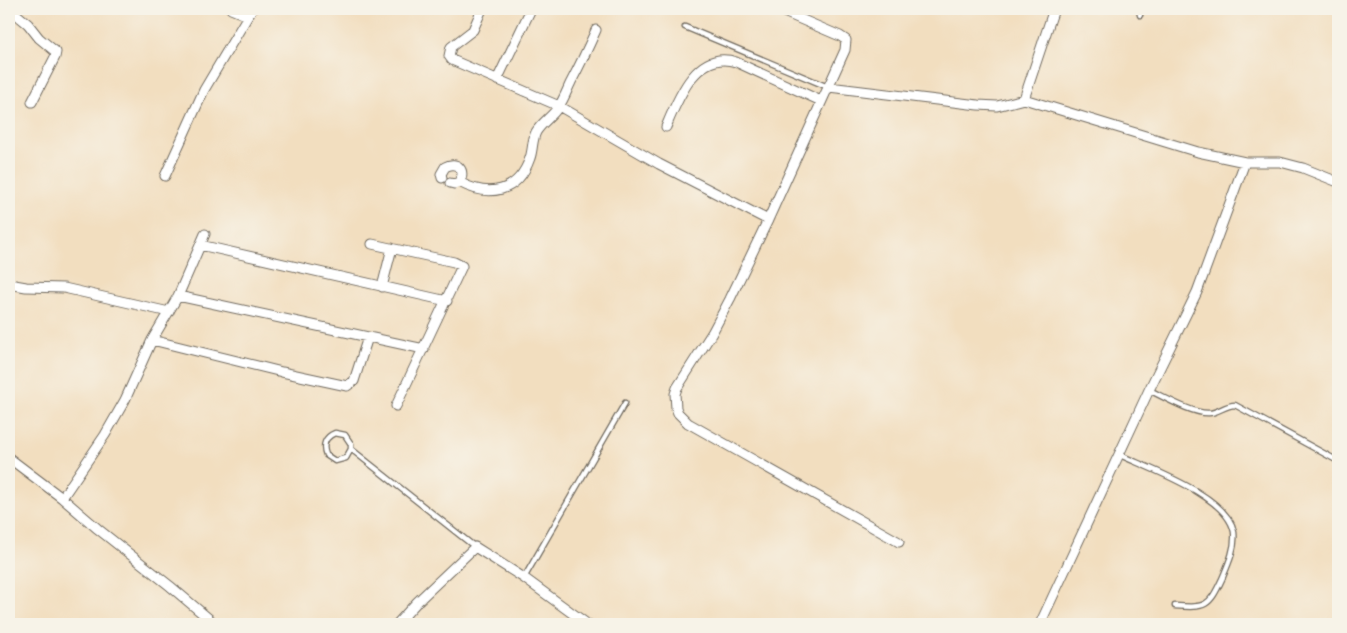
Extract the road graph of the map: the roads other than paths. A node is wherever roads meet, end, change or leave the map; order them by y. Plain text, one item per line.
1 (10, 9) edge
2 (231, 9) edge
3 (482, 9) edge
4 (532, 9) edge
5 (777, 9) edge
6 (1054, 9) edge
7 (1139, 9) edge
8 (250, 12) edge
9 (1140, 15) dead end
10 (685, 27) dead end
11 (596, 30) dead end
12 (497, 80) junction
13 (829, 87) junction
14 (1024, 99) junction
15 (821, 101) junction
16 (32, 102) dead end
17 (559, 106) junction
18 (666, 127) dead end
19 (1245, 162) junction
20 (165, 176) dead end
21 (442, 178) dead end
22 (1338, 182) edge
23 (768, 220) junction
24 (205, 234) dead end
25 (372, 244) dead end
26 (200, 245) junction
27 (392, 248) junction
28 (9, 284) edge
29 (382, 287) junction
30 (178, 296) junction
31 (447, 301) junction
32 (169, 312) junction
33 (368, 337) junction
34 (152, 340) junction
35 (424, 349) junction
36 (1149, 390) junction
37 (625, 403) dead end
38 (396, 406) dead end
39 (351, 449) junction
40 (1120, 455) junction
41 (9, 458) edge
42 (1338, 461) edge
43 (62, 498) junction
44 (899, 542) dead end
45 (475, 547) junction
46 (524, 578) junction
47 (1175, 606) dead end
48 (216, 624) edge
49 (397, 624) edge
50 (587, 624) edge
51 (1042, 624) edge

1 - 16 street
2 - 8 street
3 - 12 street
4 - 12 street
5 - 13 street
6 - 14 street
7 - 9 lane
8 - 20 street
10 - 13 lane
11 - 17 street
12 - 17 street
13 - 14 street
13 - 15 street
14 - 19 street
15 - 18 street
15 - 23 street
17 - 21 street
17 - 23 street
19 - 22 street
19 - 36 street
23 - 44 street
24 - 26 street
25 - 27 street
26 - 29 street
26 - 30 street
27 - 29 street
27 - 31 street
28 - 32 street
29 - 31 street
30 - 32 street
30 - 33 street
31 - 35 street
32 - 34 street
33 - 34 street
33 - 35 street
34 - 43 street
35 - 38 street
36 - 40 street
36 - 42 lane
37 - 46 lane
39 - 39 lane
39 - 45 lane
40 - 47 lane
40 - 51 street
41 - 43 street
43 - 48 street
45 - 46 street
45 - 49 street
46 - 50 street

